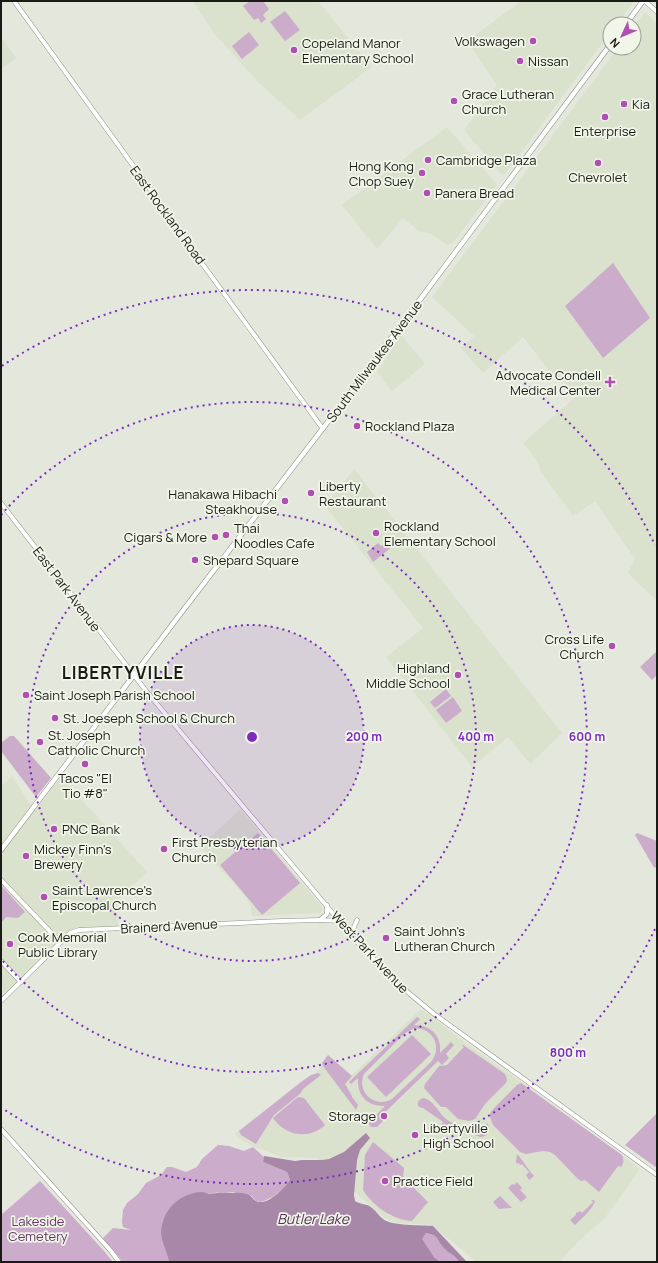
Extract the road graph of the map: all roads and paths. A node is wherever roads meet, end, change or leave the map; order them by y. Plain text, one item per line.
1 (14, 1) edge
2 (644, 1) edge
3 (657, 12) edge
4 (632, 16) edge
5 (602, 56) edge
6 (323, 429) junction
7 (1, 503) edge
8 (134, 675) junction
9 (1, 850) edge
10 (1, 880) edge
11 (326, 904) junction
12 (320, 920) junction
13 (357, 920) dead end
14 (341, 921) junction
15 (352, 934) junction
16 (60, 942) junction
17 (1, 961) edge
18 (21, 982) junction
19 (1, 1001) edge
20 (1, 1129) edge
21 (657, 1175) edge
22 (119, 1262) edge

1 - 6 street, East Rockland Road
2 - 3 street
2 - 4 main road
5 - 6 main road, South Milwaukee Avenue
6 - 8 main road, South Milwaukee Avenue
7 - 8 street, East Park Avenue
8 - 9 main road, South Milwaukee Avenue
8 - 11 street, West Park Avenue
10 - 16 street
11 - 12 street
11 - 14 street, West Park Avenue
12 - 14 street, Brainerd Avenue
12 - 16 street, Brainerd Avenue
13 - 15 street
14 - 15 street, West Park Avenue
15 - 21 street, West Park Avenue
16 - 18 street, Brainerd Avenue
17 - 18 street
18 - 19 street, Brainerd Avenue
20 - 22 street

